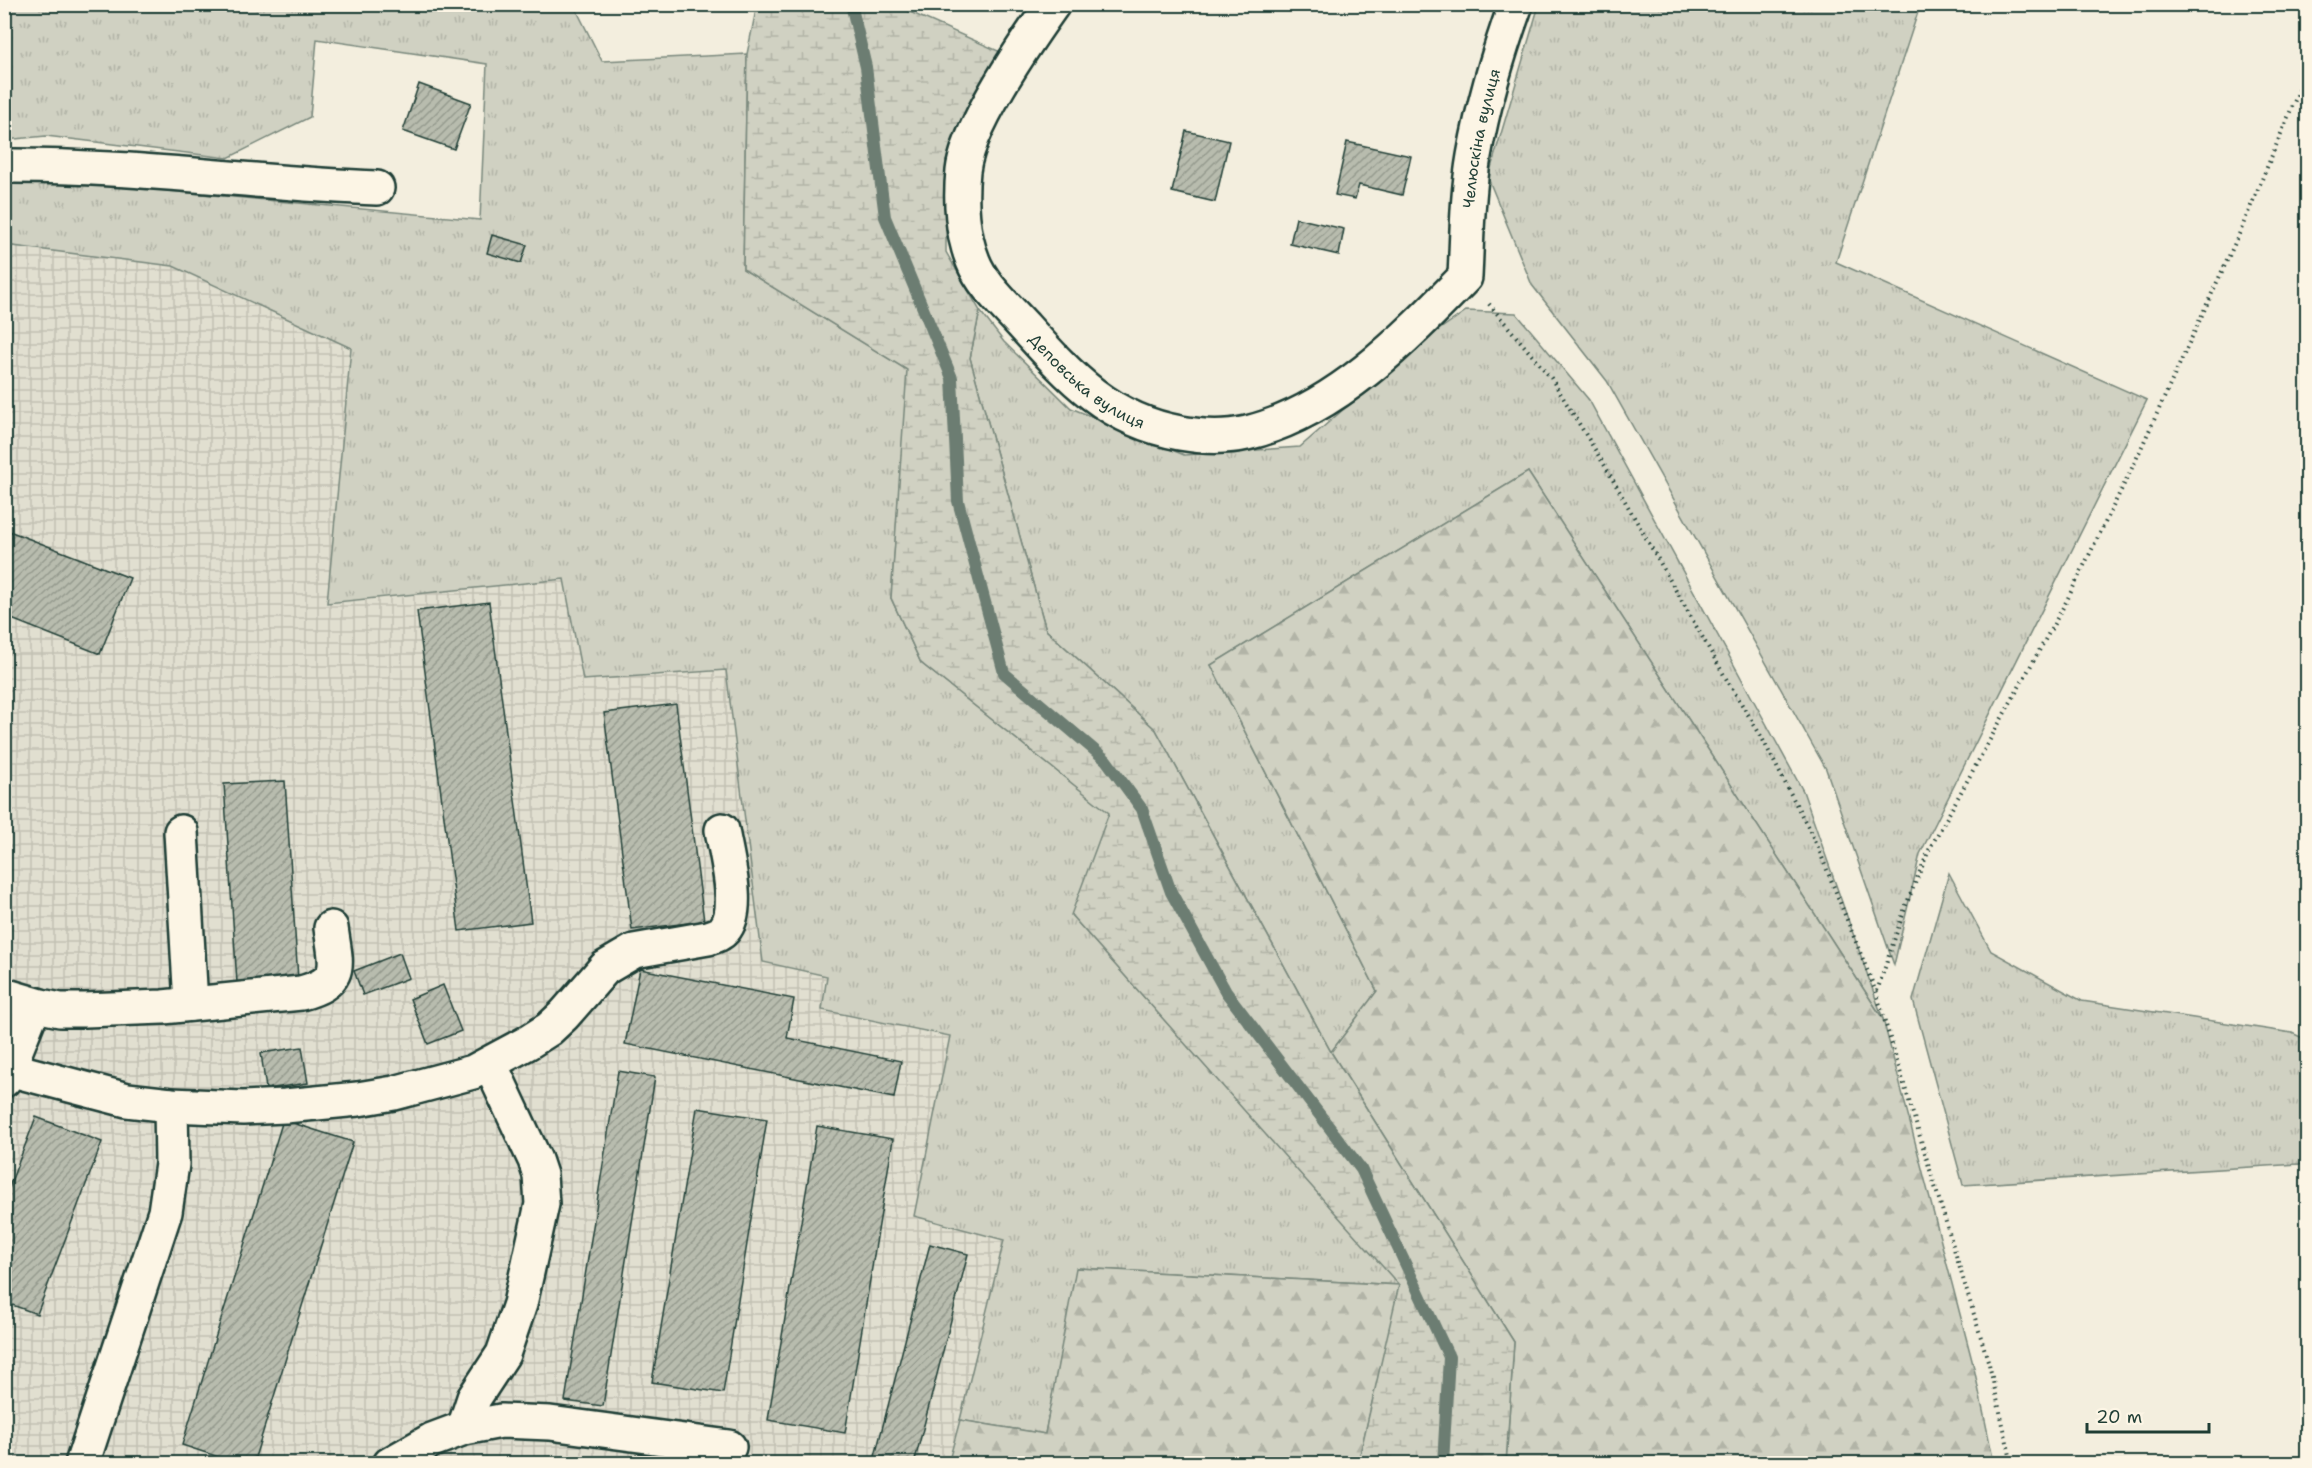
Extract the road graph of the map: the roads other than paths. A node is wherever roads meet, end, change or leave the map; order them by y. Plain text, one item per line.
1 (1053, 4) edge
2 (1516, 4) edge
3 (4, 166) edge
4 (377, 188) dead end
5 (1466, 277) joint
6 (722, 830) dead end
7 (181, 832) dead end
8 (331, 928) dead end
9 (19, 1000) edge
10 (191, 1004) junction
11 (490, 1064) junction
12 (7, 1075) edge
13 (171, 1105) junction
14 (464, 1428) junction
15 (729, 1447) dead end
16 (82, 1464) edge
17 (390, 1464) edge

1 - 5 street, Деповська вулиця
2 - 5 street, Челюскіна вулиця
3 - 4 street
6 - 11 street
7 - 10 street
8 - 10 street
9 - 10 street
9 - 12 street
11 - 13 street
11 - 14 street
12 - 13 street
13 - 16 street
14 - 15 street
14 - 17 street

